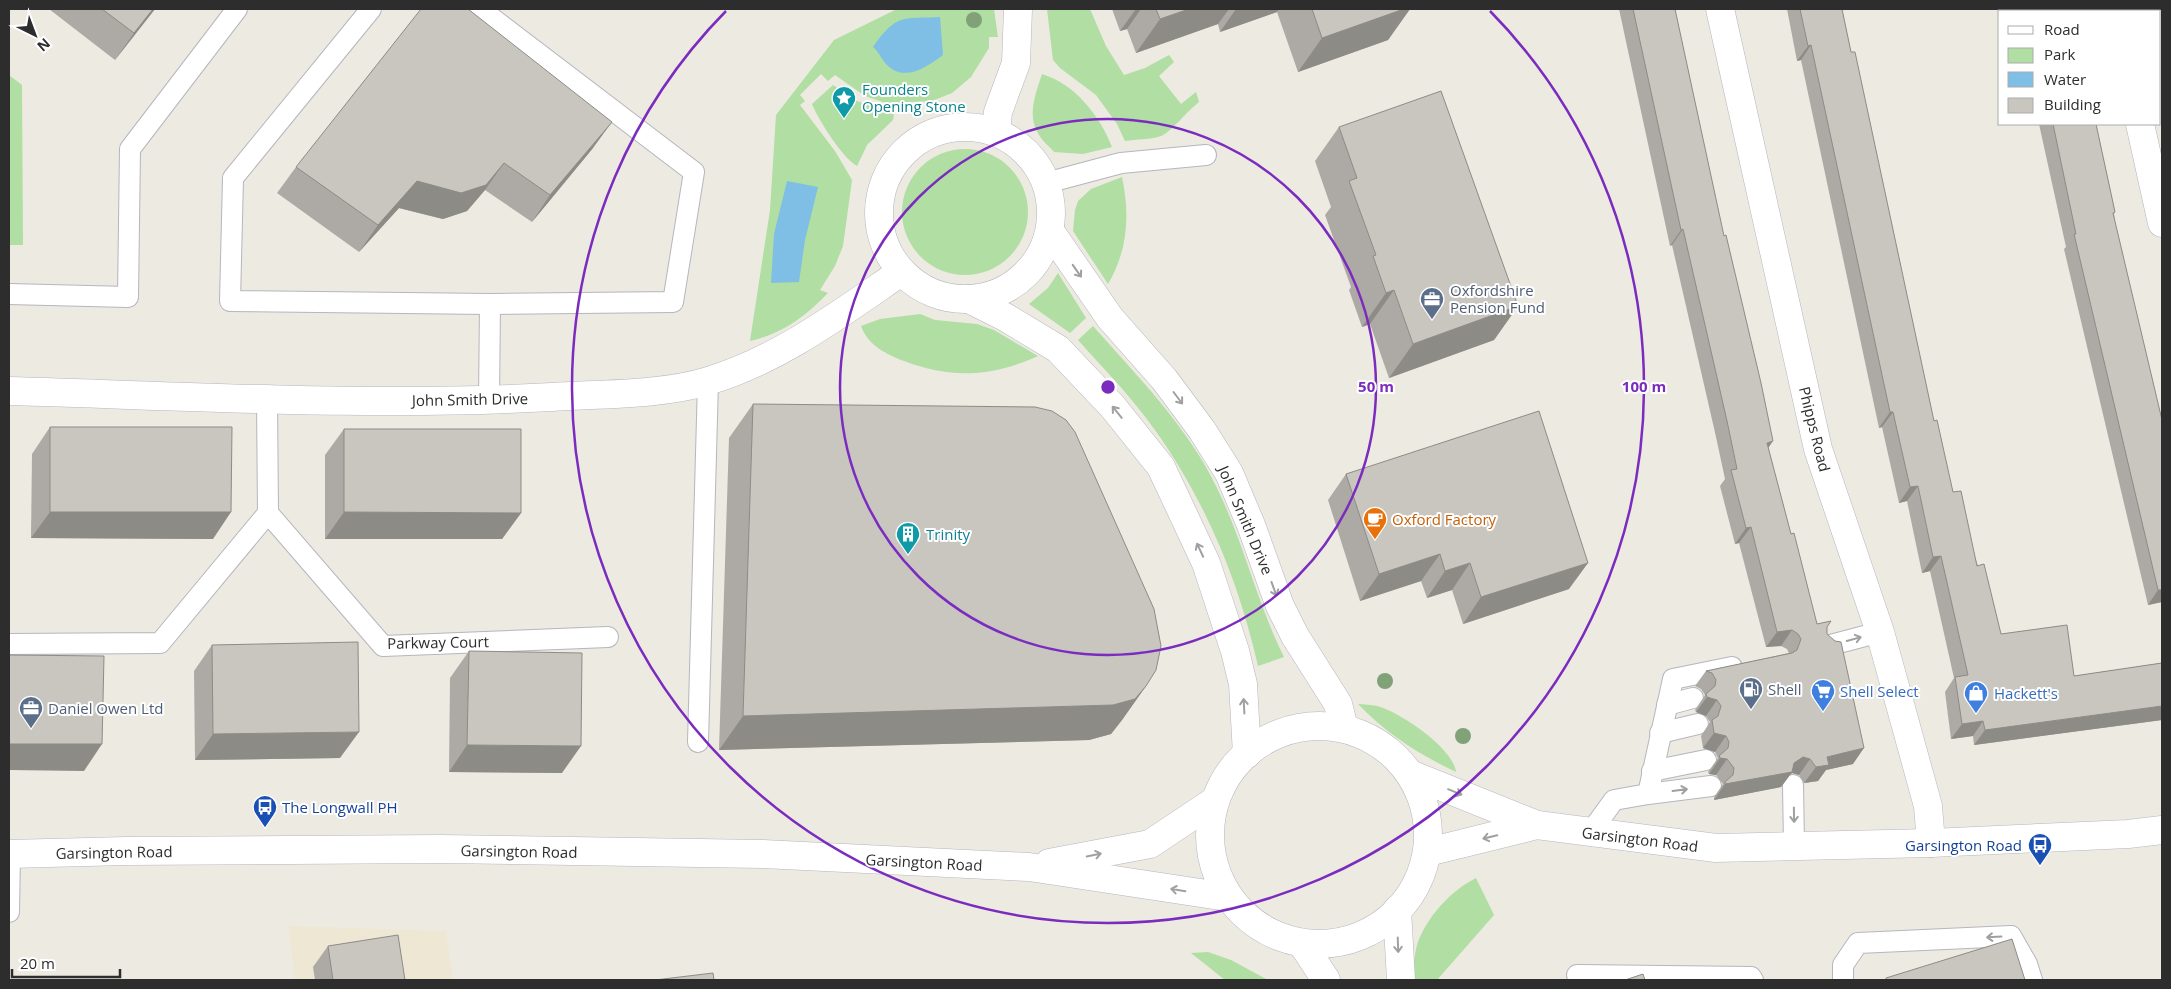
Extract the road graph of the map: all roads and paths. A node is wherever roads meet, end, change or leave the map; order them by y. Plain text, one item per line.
1 (236, 9) edge
2 (371, 9) edge
3 (480, 9) edge
4 (1018, 9) edge
5 (1720, 9) edge
6 (2140, 125) edge
7 (996, 132) junction
8 (1206, 155) dead end
9 (1046, 183) junction
10 (2162, 224) edge
11 (1050, 231) junction
12 (901, 272) junction
13 (9, 294) edge
14 (969, 299) junction
15 (490, 304) junction
16 (708, 382) junction
17 (9, 392) edge
18 (267, 398) junction
19 (489, 401) junction
20 (268, 513) junction
21 (1880, 632) junction
22 (608, 637) dead end
23 (9, 644) edge
24 (1827, 646) edge
25 (1749, 663) edge
26 (1693, 698) dead end
27 (1667, 705) junction
28 (1698, 724) dead end
29 (1344, 728) junction
30 (1660, 733) junction
31 (698, 742) dead end
32 (1247, 754) junction
33 (1706, 760) dead end
34 (1652, 771) junction
35 (1410, 774) junction
36 (1793, 785) edge
37 (1711, 786) dead end
38 (1648, 794) junction
39 (1213, 802) junction
40 (1537, 825) junction
41 (2162, 830) edge
42 (1590, 833) junction
43 (1931, 843) junction
44 (1794, 846) junction
45 (1428, 852) junction
46 (9, 854) edge
47 (1029, 867) junction
48 (1226, 897) junction
49 (1397, 910) junction
50 (9, 912) edge
51 (1303, 945) junction
52 (1578, 975) dead end
53 (1326, 980) edge
54 (1400, 980) edge
55 (1753, 980) edge
56 (1843, 980) edge
57 (2032, 980) edge

1 - 13 lane
2 - 15 lane
3 - 15 lane
4 - 7 street
5 - 21 street, Phipps Road
6 - 10 street
7 - 9 street
7 - 12 street
8 - 9 lane
9 - 11 street
11 - 14 street
11 -> 29 street, John Smith Drive
12 - 14 street
12 - 16 street, John Smith Drive
32 -> 14 street
15 - 19 lane
16 - 19 street, John Smith Drive
16 - 31 lane
17 - 18 street, John Smith Drive
18 - 19 street, John Smith Drive
18 - 20 lane
20 - 22 lane, Parkway Court
20 - 23 lane
24 -> 21 lane
21 - 43 street, Phipps Road
25 - 27 lane
26 - 27 lane
27 - 30 lane
28 - 30 lane
29 - 32 street
29 - 35 street
30 - 34 lane
32 - 39 street
33 - 34 lane
34 - 38 lane
35 -> 40 street, Garsington Road
35 - 45 street
36 -> 44 lane
38 -> 37 lane
38 - 42 lane
47 -> 39 street
39 - 48 street
40 - 42 street, Garsington Road
40 -> 45 street, Garsington Road
41 - 43 street, Garsington Road
42 - 44 street, Garsington Road
43 - 44 street, Garsington Road
45 - 49 street
46 - 47 street, Garsington Road
46 - 50 lane
48 -> 47 street
48 - 51 street
49 - 51 street
49 -> 54 street
51 - 53 street
52 - 55 lane
57 -> 56 lane

